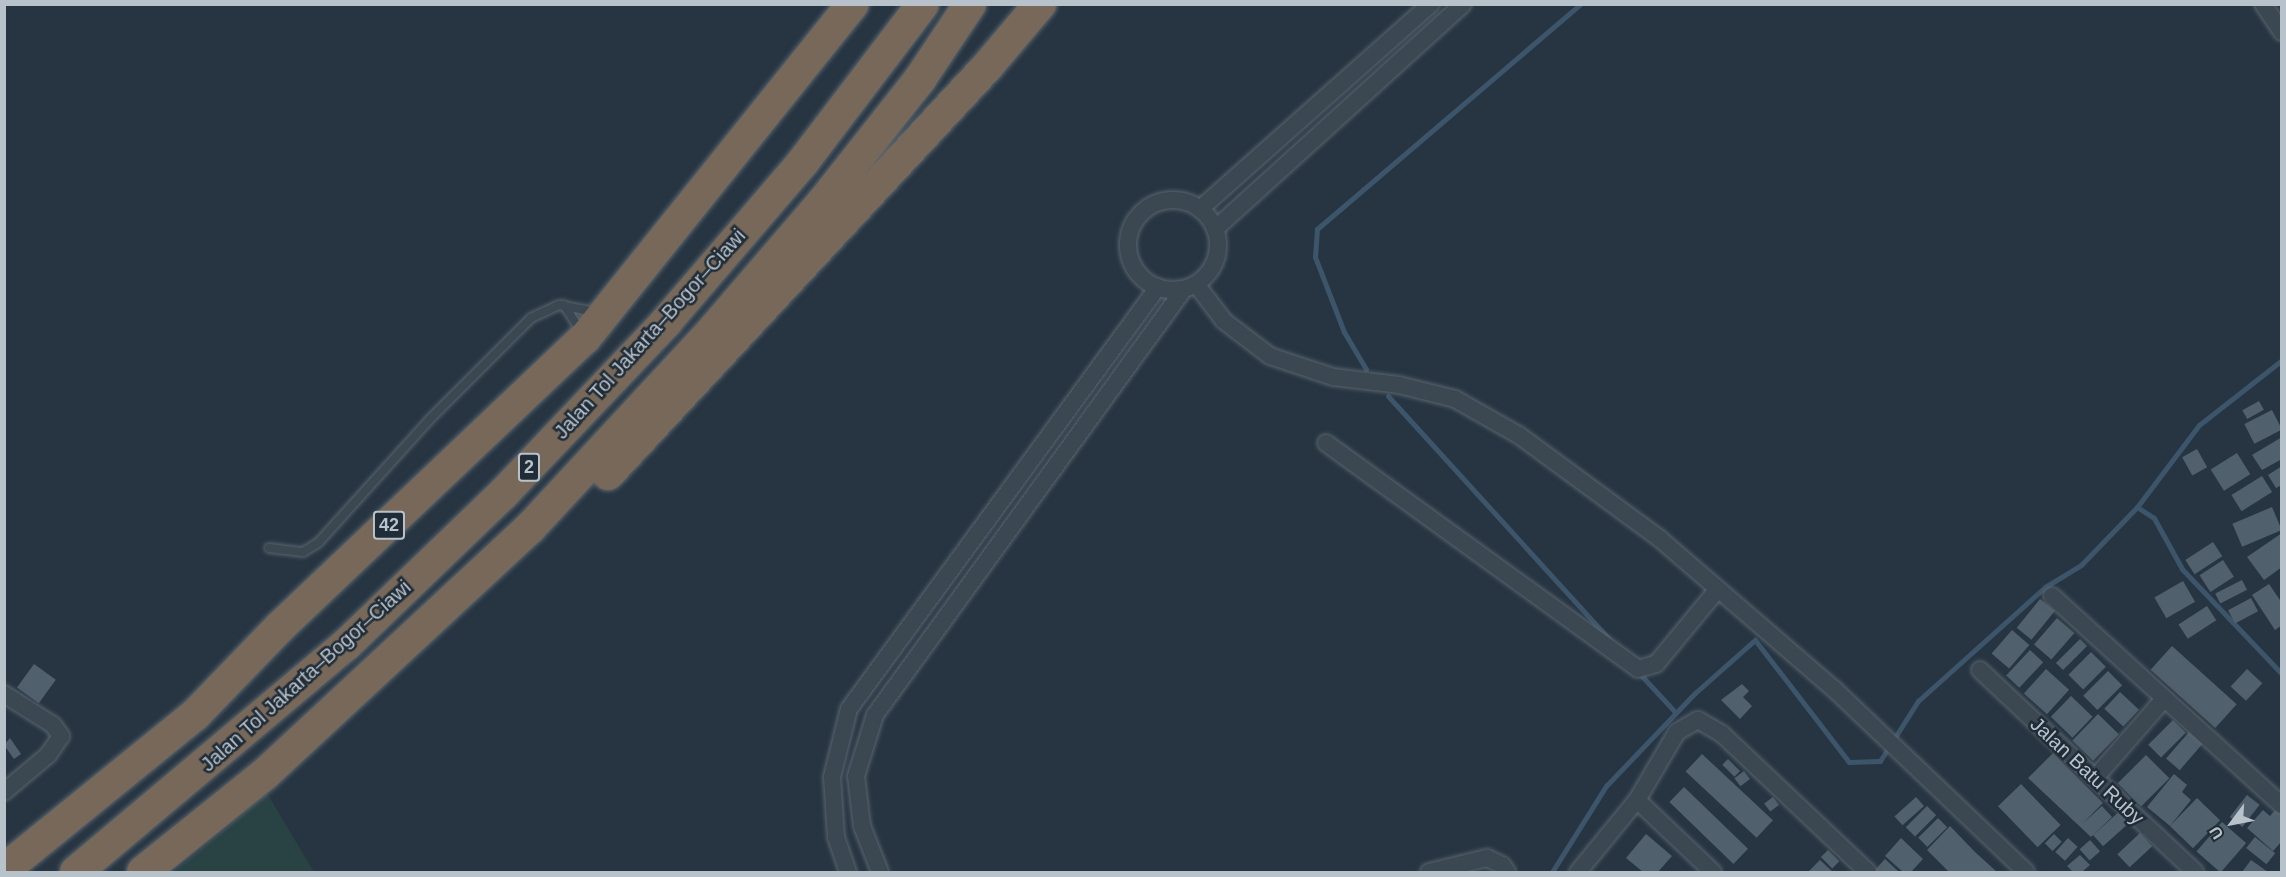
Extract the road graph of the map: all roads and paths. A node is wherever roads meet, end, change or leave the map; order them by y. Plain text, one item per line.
1 (853, 4) edge
2 (923, 4) edge
3 (970, 4) edge
4 (1040, 4) edge
5 (1431, 4) edge
6 (1463, 4) edge
7 (2263, 4) edge
8 (2282, 32) edge
9 (1200, 208) junction
10 (1215, 229) junction
11 (1190, 286) junction
12 (1158, 287) junction
13 (564, 305) junction
14 (595, 326) junction
15 (1326, 443) dead end
16 (269, 548) dead end
17 (1718, 589) junction
18 (2052, 596) dead end
19 (900, 639) junction
20 (919, 653) junction
21 (1980, 670) dead end
22 (4, 694) edge
23 (2163, 700) junction
24 (265, 774) junction
25 (2095, 778) junction
26 (4, 792) edge
27 (1637, 800) junction
28 (2282, 806) edge
29 (4, 870) edge
30 (76, 873) edge
31 (143, 873) edge
32 (848, 873) edge
33 (880, 873) edge
34 (1429, 873) edge
35 (1507, 873) edge
36 (1578, 873) edge
37 (1713, 873) edge
38 (1868, 873) edge
39 (2026, 873) edge
40 (2194, 873) edge

1 - 14 highway, 42
2 - 30 highway, Jalan Tol Jakarta–Bogor–Ciawi / 2
3 - 24 highway, 2
4 - 24 highway
5 - 9 street
6 - 10 street
7 - 8 street
9 - 10 street
9 - 12 street
10 - 11 street
11 - 12 street
11 - 17 street
11 - 20 street
12 - 19 street
13 - 14 lane
13 - 14 lane
13 - 16 lane
14 - 29 highway, 42
15 - 17 street
17 - 39 street
18 - 23 street
19 - 20 street
19 - 32 street
20 - 33 street
21 - 25 street, Jalan Batu Ruby
22 - 26 street
23 - 25 street
23 - 28 street
24 - 31 highway, 2
25 - 40 street, Jalan Batu Ruby
27 - 36 street
27 - 37 street
27 - 38 street
34 - 35 street

